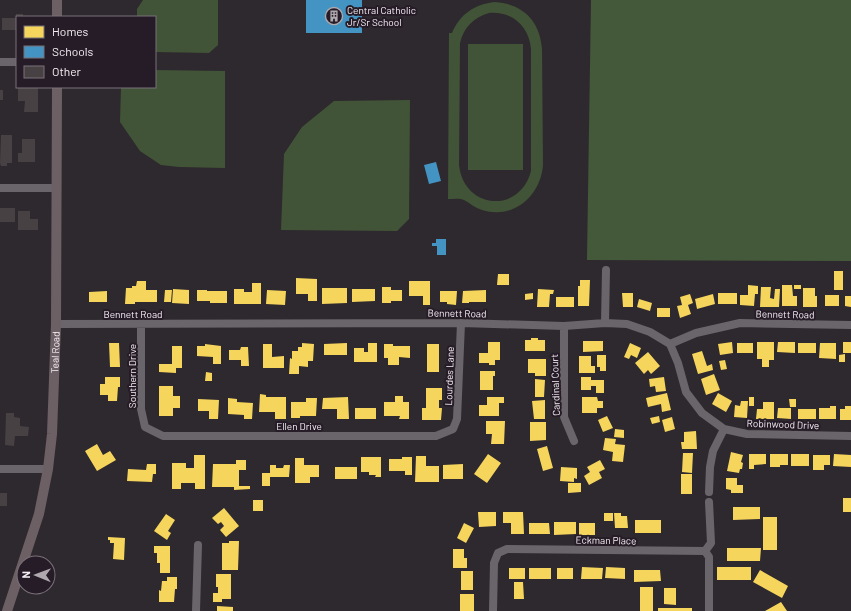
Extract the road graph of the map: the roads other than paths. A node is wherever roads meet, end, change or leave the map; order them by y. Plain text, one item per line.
1 (57, 0) edge
2 (57, 16) edge
3 (0, 62) edge
4 (16, 62) edge
5 (57, 88) edge
6 (0, 188) edge
7 (56, 188) junction
8 (606, 270) dead end
9 (461, 323) junction
10 (605, 323) junction
11 (56, 324) junction
12 (142, 324) junction
13 (851, 325) edge
14 (564, 326) junction
15 (670, 344) junction
16 (145, 427) joint
17 (453, 429) joint
18 (724, 429) junction
19 (851, 436) edge
20 (574, 441) dead end
21 (0, 469) edge
22 (48, 469) junction
23 (709, 492) dead end
24 (709, 502) dead end
25 (198, 546) dead end
26 (705, 551) junction
27 (7, 611) edge
28 (196, 611) edge
29 (493, 611) edge
30 (709, 611) edge

1 - 2 main road
3 - 4 street
5 - 7 main road, Teal Road
6 - 7 street
7 - 11 main road, Teal Road
8 - 10 street
9 - 12 street, Bennett Road
9 - 14 street, Bennett Road
9 - 17 street, Lourdes Lane
10 - 14 street, Bennett Road
10 - 15 street, Bennett Road
11 - 12 street, Bennett Road
11 - 22 main road, Teal Road
12 - 16 street, Southern Drive
13 - 15 street, Bennett Road
14 - 20 street, Cardinal Court
15 - 18 street, Robinwood Drive
16 - 17 street, Ellen Drive
18 - 19 street, Robinwood Drive
18 - 23 street
21 - 22 street
22 - 27 main road, Teal Road
24 - 26 street
25 - 28 street
26 - 29 street, Eckman Place
26 - 30 street

